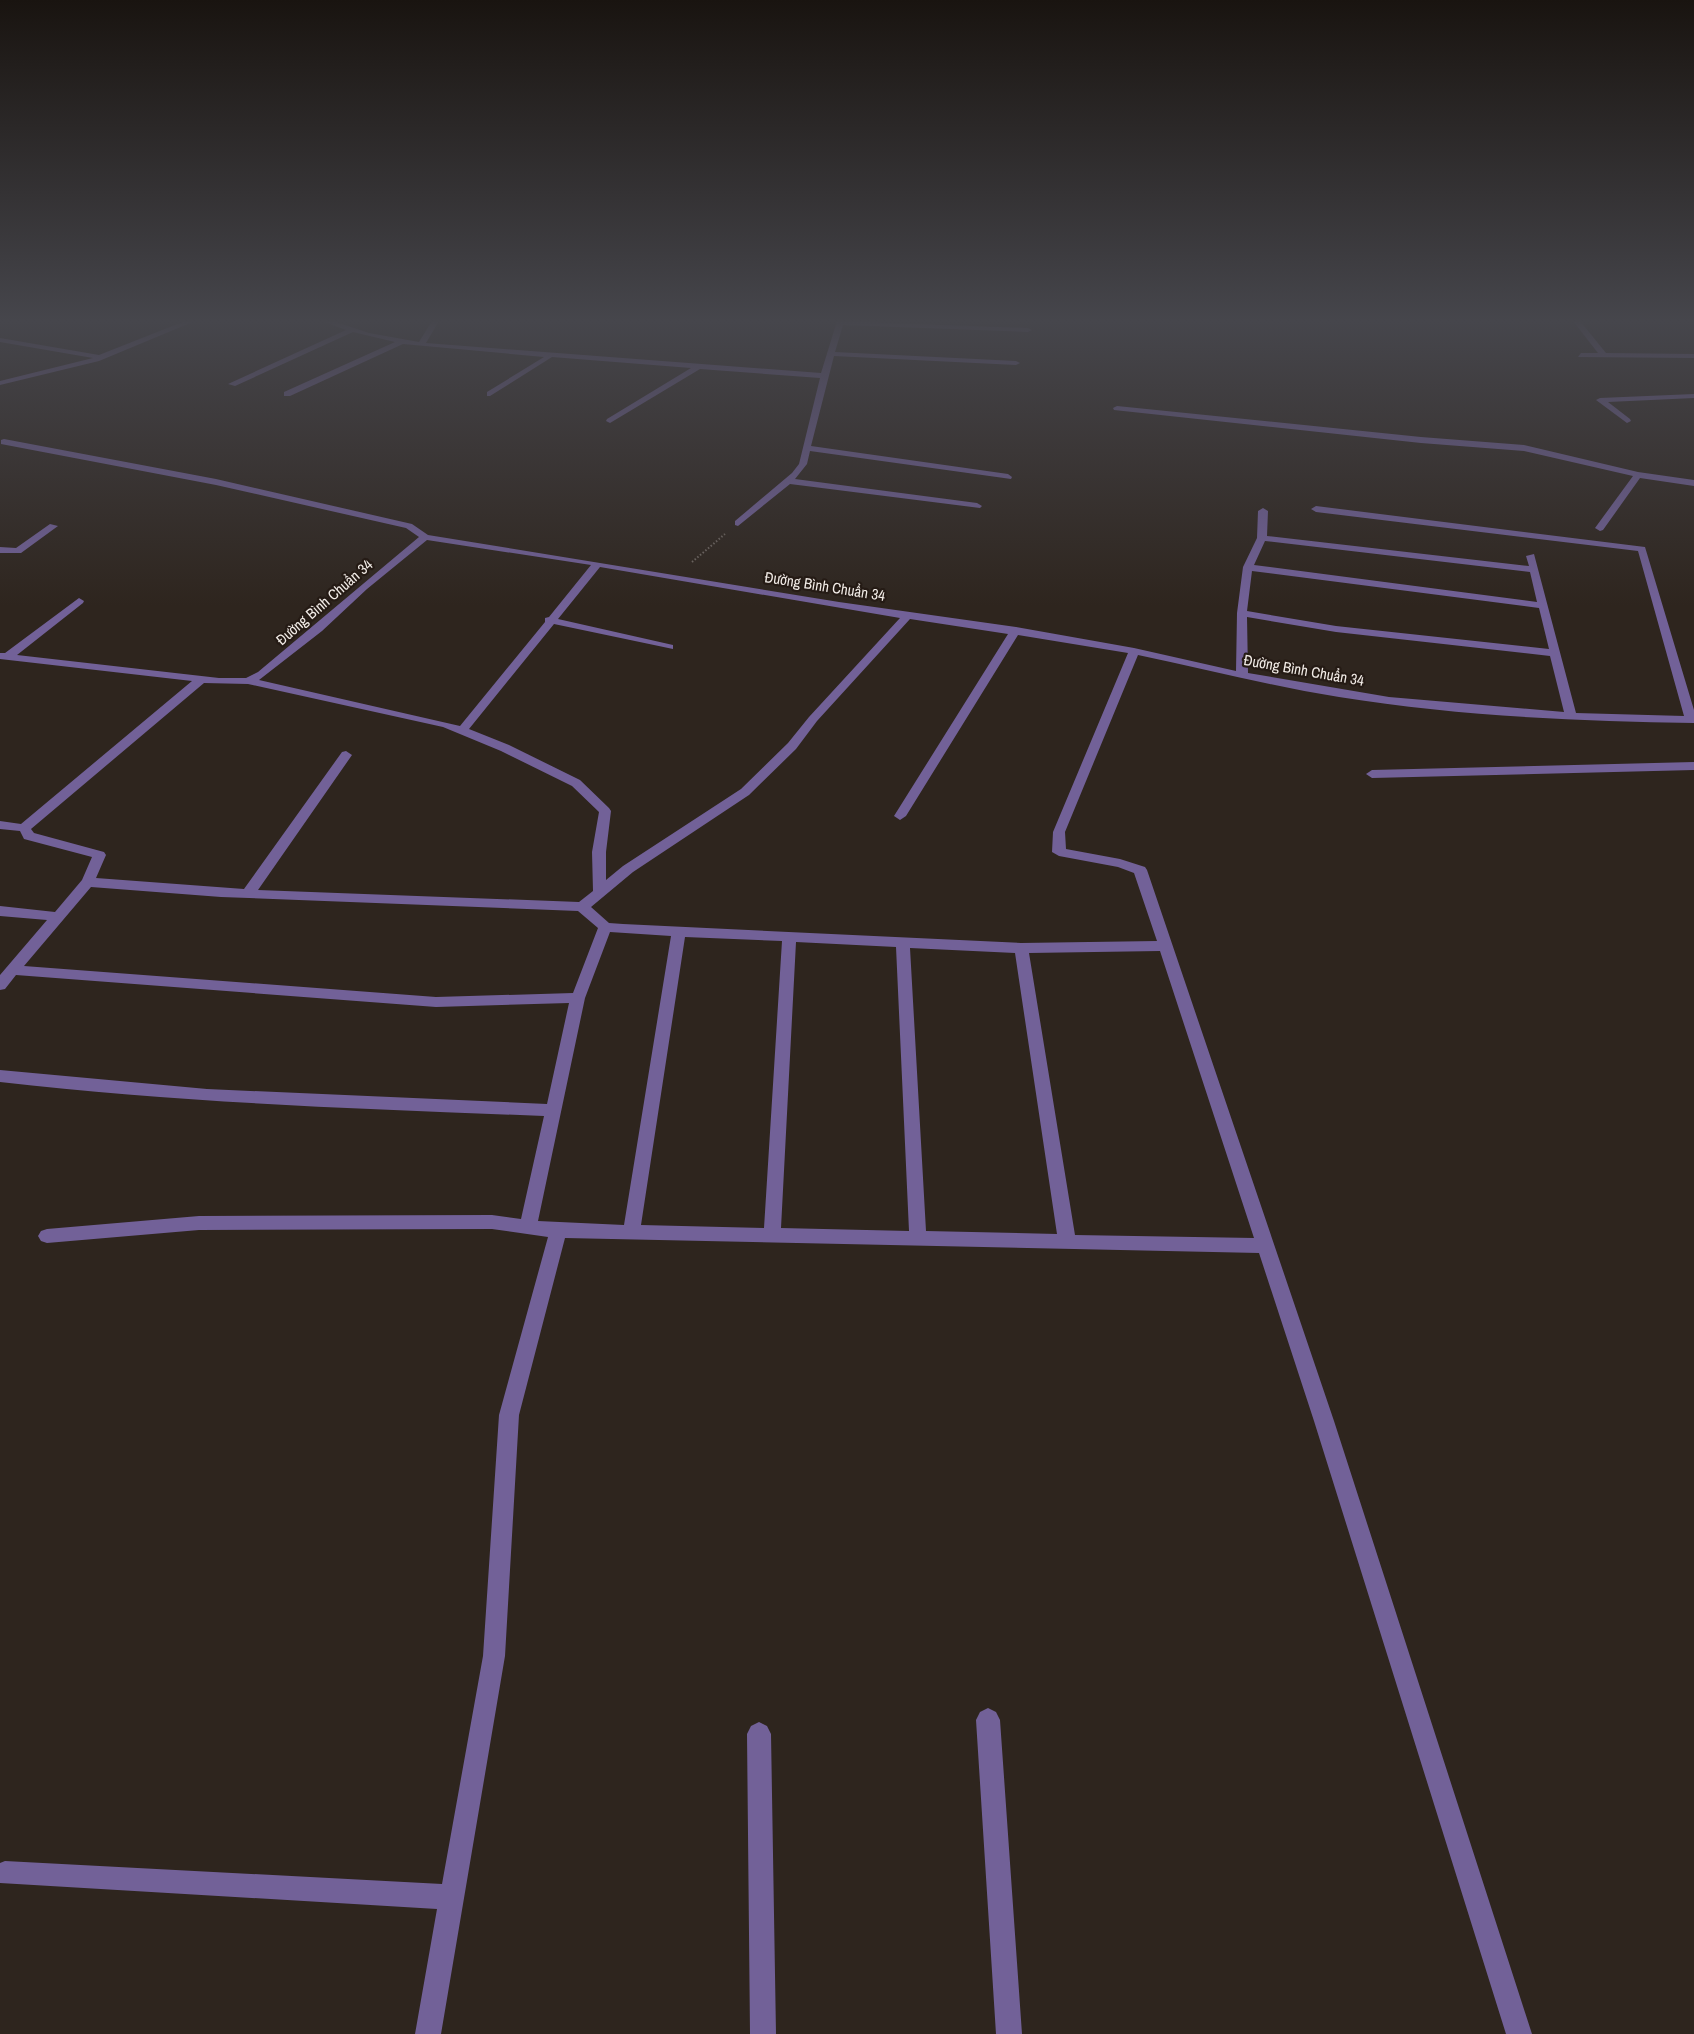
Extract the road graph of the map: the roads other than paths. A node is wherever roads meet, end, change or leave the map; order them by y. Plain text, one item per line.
1 (618, 416) edge
2 (813, 416) edge
3 (1192, 416) edge
4 (1620, 416) edge
5 (610, 421) dead end
6 (1627, 422) dead end
7 (4, 442) dead end
8 (805, 448) junction
9 (1638, 475) junction
10 (1008, 477) dead end
11 (787, 481) junction
12 (1694, 483) edge
13 (977, 506) dead end
14 (1316, 510) dead end
15 (1263, 511) dead end
16 (738, 523) road end
17 (54, 526) dead end
18 (1600, 528) dead end
19 (425, 537) junction
20 (1262, 538) junction
21 (0, 549) edge
22 (1531, 556) dead end
23 (597, 564) junction
24 (1248, 567) junction
25 (1535, 570) junction
26 (79, 601) dead end
27 (1544, 606) junction
28 (1242, 613) junction
29 (909, 614) junction
30 (549, 620) junction
31 (1016, 630) junction
32 (669, 647) dead end
33 (1134, 651) junction
34 (1555, 653) junction
35 (4, 656) edge
36 (1242, 675) junction
37 (201, 680) junction
38 (248, 681) junction
39 (1571, 717) junction
40 (1692, 720) edge
41 (462, 731) junction
42 (346, 755) dead end
43 (1694, 766) edge
44 (1372, 774) dead end
45 (900, 816) dead end
46 (0, 825) edge
47 (24, 828) junction
48 (88, 882) junction
49 (600, 892) junction
50 (248, 894) junction
51 (582, 907) junction
52 (0, 911) edge
53 (58, 917) junction
54 (605, 927) junction
55 (679, 932) junction
56 (789, 937) junction
57 (903, 942) junction
58 (1165, 946) junction
59 (1021, 948) junction
60 (12, 970) junction
61 (0, 985) edge
62 (578, 998) junction
63 (0, 1076) edge
64 (554, 1110) junction
65 (528, 1227) junction
66 (558, 1231) junction
67 (631, 1233) junction
68 (46, 1236) dead end
69 (772, 1236) junction
70 (918, 1239) junction
71 (1067, 1242) junction
72 (1266, 1246) junction
73 (988, 1720) dead end
74 (759, 1734) dead end
75 (5, 1873) dead end
76 (452, 1897) junction
77 (428, 2034) edge
78 (763, 2034) edge
79 (1010, 2034) edge
80 (1519, 2034) edge

1 - 5 street
2 - 8 street
3 - 9 street
4 - 6 street
7 - 19 street
8 - 10 street
8 - 11 street
9 - 12 street
9 - 18 street
11 - 13 street
11 - 16 street
14 - 40 street
15 - 20 street
17 - 21 street
19 - 23 street, Đường Bình Chuẩn 34
19 - 38 street, Đường Bình Chuẩn 34
20 - 24 street
20 - 25 street
22 - 25 street
23 - 29 street, Đường Bình Chuẩn 34
23 - 30 street
24 - 27 street
24 - 28 street
25 - 27 street
26 - 35 street
27 - 34 street
28 - 34 street
28 - 36 street
29 - 31 street, Đường Bình Chuẩn 34
29 - 49 street
30 - 32 street
30 - 41 street
31 - 33 street, Đường Bình Chuẩn 34
31 - 45 street
33 - 36 street, Đường Bình Chuẩn 34
33 - 58 street
34 - 39 street
35 - 37 street
36 - 39 street, Đường Bình Chuẩn 34
37 - 38 street
37 - 47 street
38 - 41 street
39 - 40 street, Đường Bình Chuẩn 34
41 - 49 street
42 - 50 street
43 - 44 street
46 - 47 street
47 - 48 street
48 - 50 street
48 - 53 street
49 - 51 street
50 - 51 street
51 - 54 street
52 - 53 street
53 - 60 street
54 - 55 street
54 - 62 street
55 - 56 street
55 - 67 street
56 - 57 street
56 - 69 street
57 - 59 street
57 - 70 street
58 - 59 street
58 - 72 street
59 - 71 street
60 - 61 street
60 - 62 street
62 - 64 street
63 - 64 street
64 - 65 street
65 - 66 street
65 - 68 street
66 - 67 street
66 - 76 street
67 - 69 street
69 - 70 street
70 - 71 street
71 - 72 street
72 - 80 street
73 - 79 street
74 - 78 street
75 - 76 street
76 - 77 street

